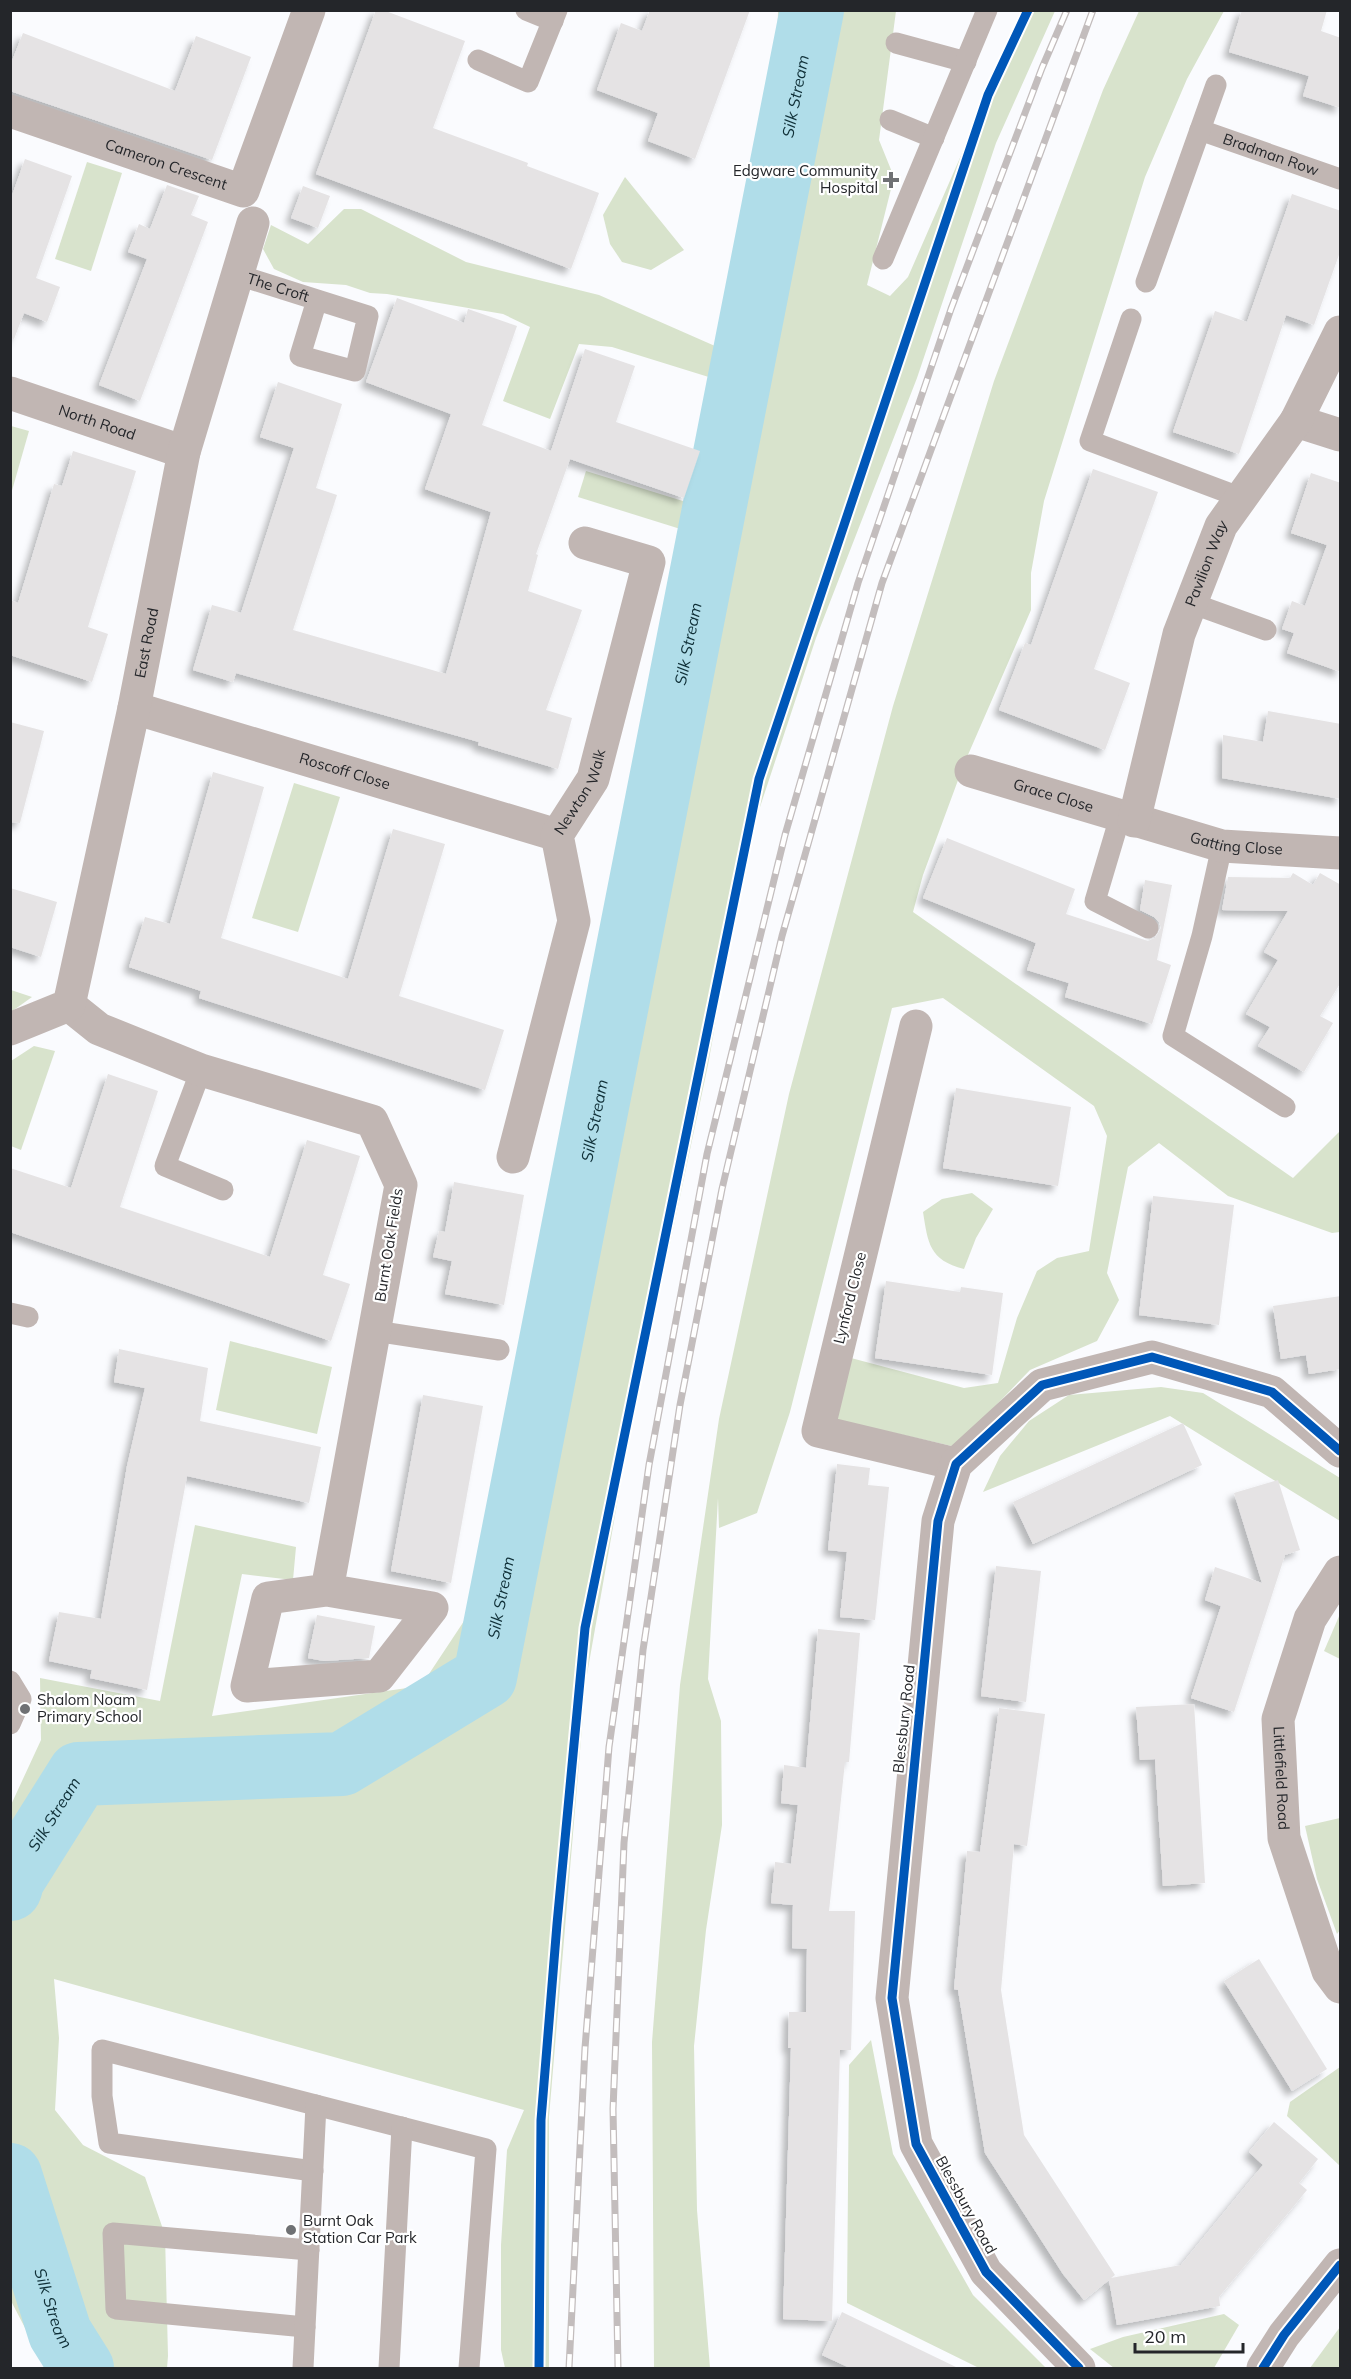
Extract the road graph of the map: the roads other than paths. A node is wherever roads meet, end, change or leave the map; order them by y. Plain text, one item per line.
1 (309, 10) edge
2 (526, 10) edge
3 (987, 10) edge
4 (555, 16) edge
5 (896, 43) dead end
6 (478, 60) dead end
7 (966, 62) junction
8 (1216, 84) dead end
9 (10, 111) edge
10 (890, 120) dead end
11 (1200, 130) junction
12 (934, 138) junction
13 (1341, 179) edge
14 (252, 223) dead end
15 (883, 259) dead end
16 (238, 275) junction
17 (1146, 282) dead end
18 (317, 300) dead end
19 (1131, 319) dead end
20 (1341, 332) edge
21 (10, 393) edge
22 (1296, 421) junction
23 (1341, 435) edge
24 (184, 452) junction
25 (1242, 498) junction
26 (585, 543) dead end
27 (1191, 603) junction
28 (1266, 630) dead end
29 (134, 708) junction
30 (970, 771) dead end
31 (1127, 819) junction
32 (556, 835) junction
33 (1221, 846) junction
34 (1341, 853) edge
35 (1148, 928) dead end
36 (69, 1005) junction
37 (916, 1026) dead end
38 (10, 1029) edge
39 (201, 1070) junction
40 (1285, 1107) dead end
41 (513, 1157) dead end
42 (223, 1190) dead end
43 (375, 1331) junction
44 (500, 1350) dead end
45 (1341, 1451) edge
46 (956, 1464) junction
47 (1341, 1572) edge
48 (327, 1590) junction
49 (10, 1682) edge
50 (10, 1724) edge
51 (1341, 1987) edge
52 (316, 2105) junction
53 (402, 2127) junction
54 (313, 2171) junction
55 (309, 2250) junction
56 (1341, 2265) edge
57 (304, 2327) junction
58 (303, 2368) edge
59 (389, 2368) edge
60 (469, 2368) edge
61 (1079, 2368) edge
62 (1263, 2368) edge

1 - 9 street, Cameron Crescent
2 - 4 lane
3 - 7 lane
4 - 6 lane
5 - 7 lane
7 - 12 lane
8 - 11 lane
10 - 12 lane
11 - 13 lane, Bradman Row
11 - 17 lane
12 - 15 lane
14 - 16 street, East Road
16 - 18 lane, The Croft
16 - 24 street, East Road
19 - 25 lane
20 - 22 street, Pavilion Way
21 - 24 street, North Road
22 - 23 street
22 - 25 street, Pavilion Way
24 - 29 street, East Road
25 - 27 street, Pavilion Way
26 - 32 street, Newton Walk
27 - 28 lane
27 - 31 street, Pavilion Way
29 - 32 street, Roscoff Close
29 - 36 street, East Road
30 - 31 street, Grace Close
31 - 33 street, Gatting Close
31 - 35 lane
32 - 41 street, Newton Walk
33 - 34 street, Gatting Close
33 - 40 lane
36 - 38 street
36 - 39 street, Burnt Oak Fields
37 - 46 street, Lynford Close
39 - 42 lane
39 - 43 street, Burnt Oak Fields
43 - 44 lane
43 - 48 street, Burnt Oak Fields
45 - 46 street, Blessbury Road
46 - 61 street, Blessbury Road
47 - 51 street, Littlefield Road
48 - 48 street
49 - 50 lane
52 - 53 lane
52 - 54 lane
52 - 54 lane
53 - 59 lane
53 - 60 lane
54 - 55 lane
55 - 57 lane
55 - 57 lane
56 - 62 street
57 - 58 lane

